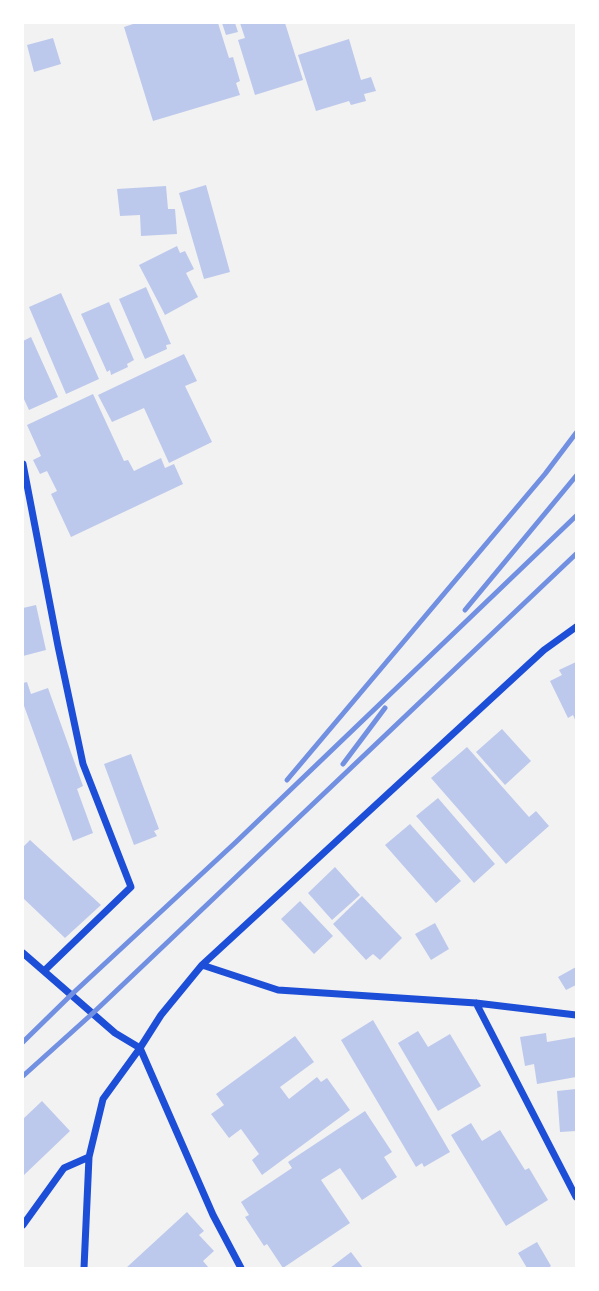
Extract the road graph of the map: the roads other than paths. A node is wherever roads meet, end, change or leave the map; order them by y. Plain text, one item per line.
1 (23, 464) edge
2 (576, 627) edge
3 (23, 953) edge
4 (202, 965) junction
5 (44, 971) junction
6 (476, 1003) junction
7 (576, 1015) edge
8 (141, 1048) junction
9 (89, 1157) junction
10 (574, 1188) edge
11 (576, 1197) edge
12 (23, 1225) edge
13 (84, 1268) edge
14 (241, 1268) edge

1 - 5 street
2 - 4 street
3 - 5 street
4 - 6 street
4 - 8 street
5 - 8 street
6 - 7 street
6 - 10 street
8 - 9 street
8 - 14 street
9 - 12 street
9 - 13 street
10 - 11 street

